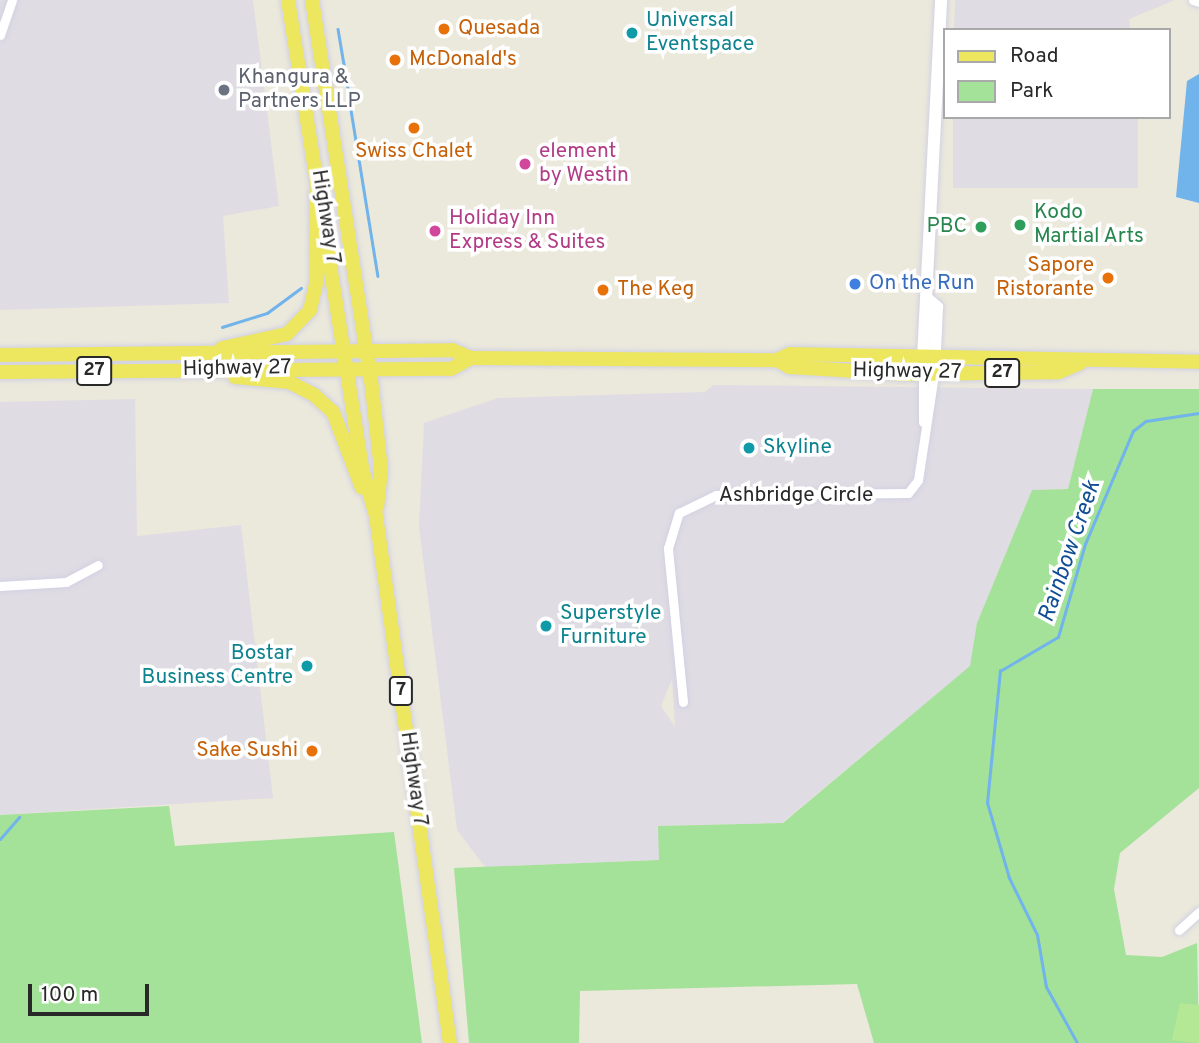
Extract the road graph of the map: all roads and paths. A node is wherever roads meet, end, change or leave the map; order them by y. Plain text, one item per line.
1 (12, 0) edge
2 (288, 0) edge
3 (312, 0) edge
4 (941, 0) edge
5 (1193, 0) edge
6 (1199, 2) edge
7 (0, 35) edge
8 (318, 178) junction
9 (188, 354) junction
10 (0, 355) edge
11 (929, 358) junction
12 (777, 360) junction
13 (348, 361) junction
14 (367, 361) junction
15 (1199, 362) edge
16 (1080, 363) junction
17 (188, 371) junction
18 (0, 372) edge
19 (928, 373) junction
20 (376, 516) junction
21 (98, 565) dead end
22 (0, 586) edge
23 (683, 702) dead end
24 (1199, 912) edge
25 (1179, 930) dead end
26 (450, 1043) edge

1 - 7 street
2 - 8 main road, Highway 7 / 7
3 - 14 main road, Highway 7 / 7
4 - 11 street
5 - 6 street
8 - 9 main road
8 - 13 main road, Highway 7 / 7
9 - 10 main road, Highway 27 / 27
9 - 13 main road, Highway 27 / 27
11 - 12 main road, Highway 27 / 27
11 - 16 main road, Highway 27 / 27
11 - 19 street
12 - 14 main road, Highway 27 / 27
12 - 19 main road, Highway 27 / 27
13 - 14 main road, Highway 27 / 27
13 - 17 main road, Highway 27 / 27
13 - 20 main road, Highway 7 / 7
14 - 20 main road, Highway 7 / 7
15 - 16 main road, Highway 27 / 27
16 - 19 main road, Highway 27 / 27
17 - 18 main road, Highway 27 / 27
17 - 20 main road
19 - 23 street, Ashbridge Circle
20 - 26 main road, Highway 7 / 7
21 - 22 street
24 - 25 street

